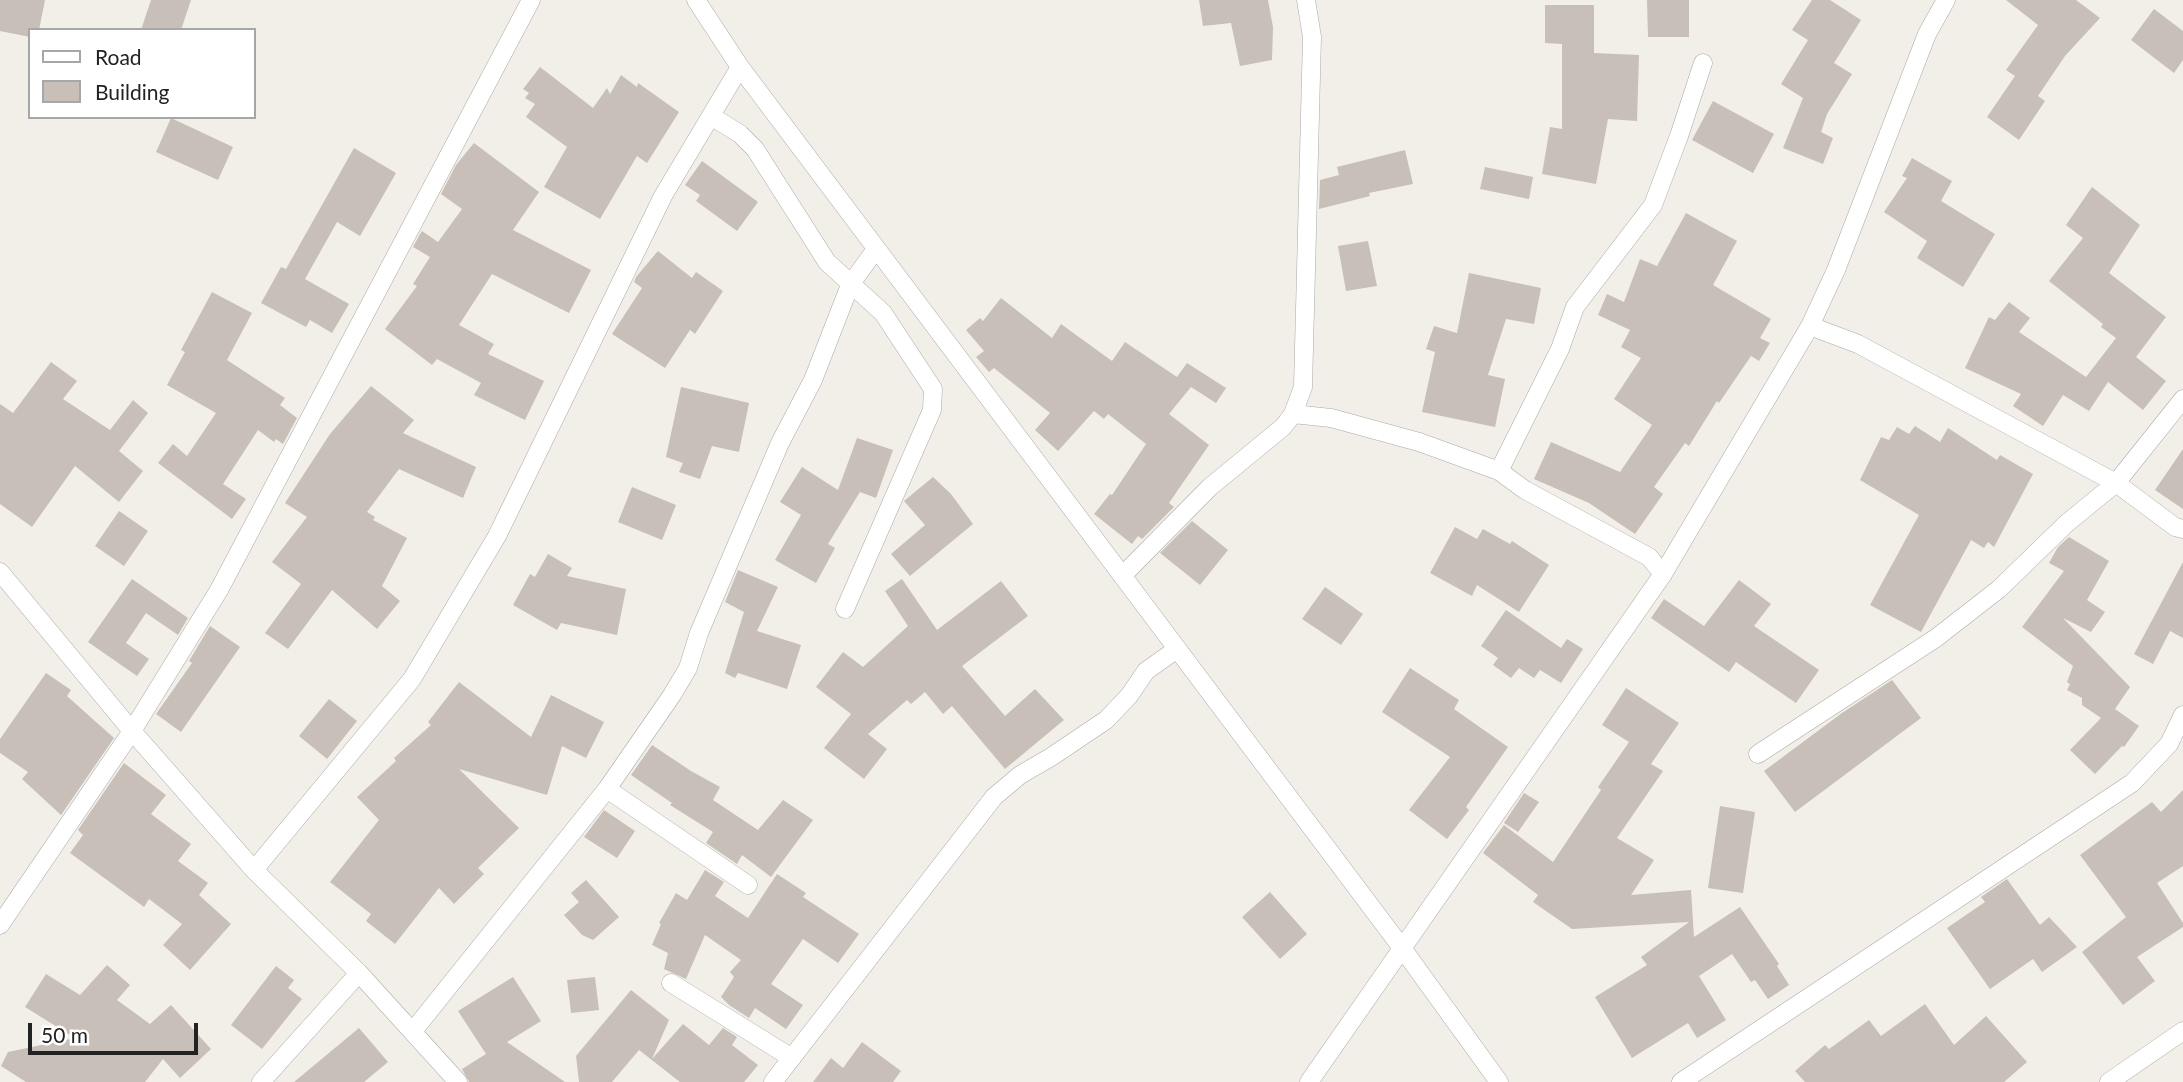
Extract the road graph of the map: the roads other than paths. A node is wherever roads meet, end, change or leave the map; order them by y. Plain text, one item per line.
1 (531, 0) edge
2 (696, 0) edge
3 (1306, 0) edge
4 (1946, 0) edge
5 (1703, 63) dead end
6 (740, 67) junction
7 (711, 116) junction
8 (876, 249) junction
9 (850, 285) junction
10 (1810, 326) junction
11 (2183, 399) edge
12 (1293, 414) junction
13 (1499, 471) junction
14 (2116, 484) junction
15 (2183, 529) edge
16 (0, 572) edge
17 (1663, 574) junction
18 (1122, 576) junction
19 (845, 610) dead end
20 (1177, 649) junction
21 (2183, 715) edge
22 (132, 730) junction
23 (1758, 754) dead end
24 (607, 789) junction
25 (254, 870) junction
26 (748, 885) dead end
27 (0, 925) edge
28 (1402, 948) junction
29 (359, 973) junction
30 (671, 983) dead end
31 (413, 1031) junction
32 (2183, 1031) edge
33 (792, 1058) junction
34 (261, 1082) edge
35 (458, 1082) edge
36 (773, 1082) edge
37 (1309, 1082) edge
38 (1499, 1082) edge
39 (1681, 1082) edge
40 (2109, 1082) edge

1 - 22 street
2 - 6 street
3 - 12 street
4 - 10 street
5 - 13 street
6 - 7 street
6 - 8 street
7 - 9 street
7 - 25 street
8 - 9 street
8 - 18 street
9 - 19 street
9 - 24 street
10 - 14 street
10 - 17 street
11 - 14 street
12 - 13 street
12 - 18 street
13 - 17 street
14 - 15 street
14 - 23 street
16 - 22 street
17 - 28 street
18 - 20 street
20 - 28 street
20 - 33 street
21 - 39 street
22 - 25 street
22 - 27 street
24 - 26 street
24 - 31 street
25 - 29 street
28 - 37 street
28 - 38 street
29 - 31 street
29 - 34 street
30 - 33 street
31 - 35 street
32 - 40 street
33 - 36 street

